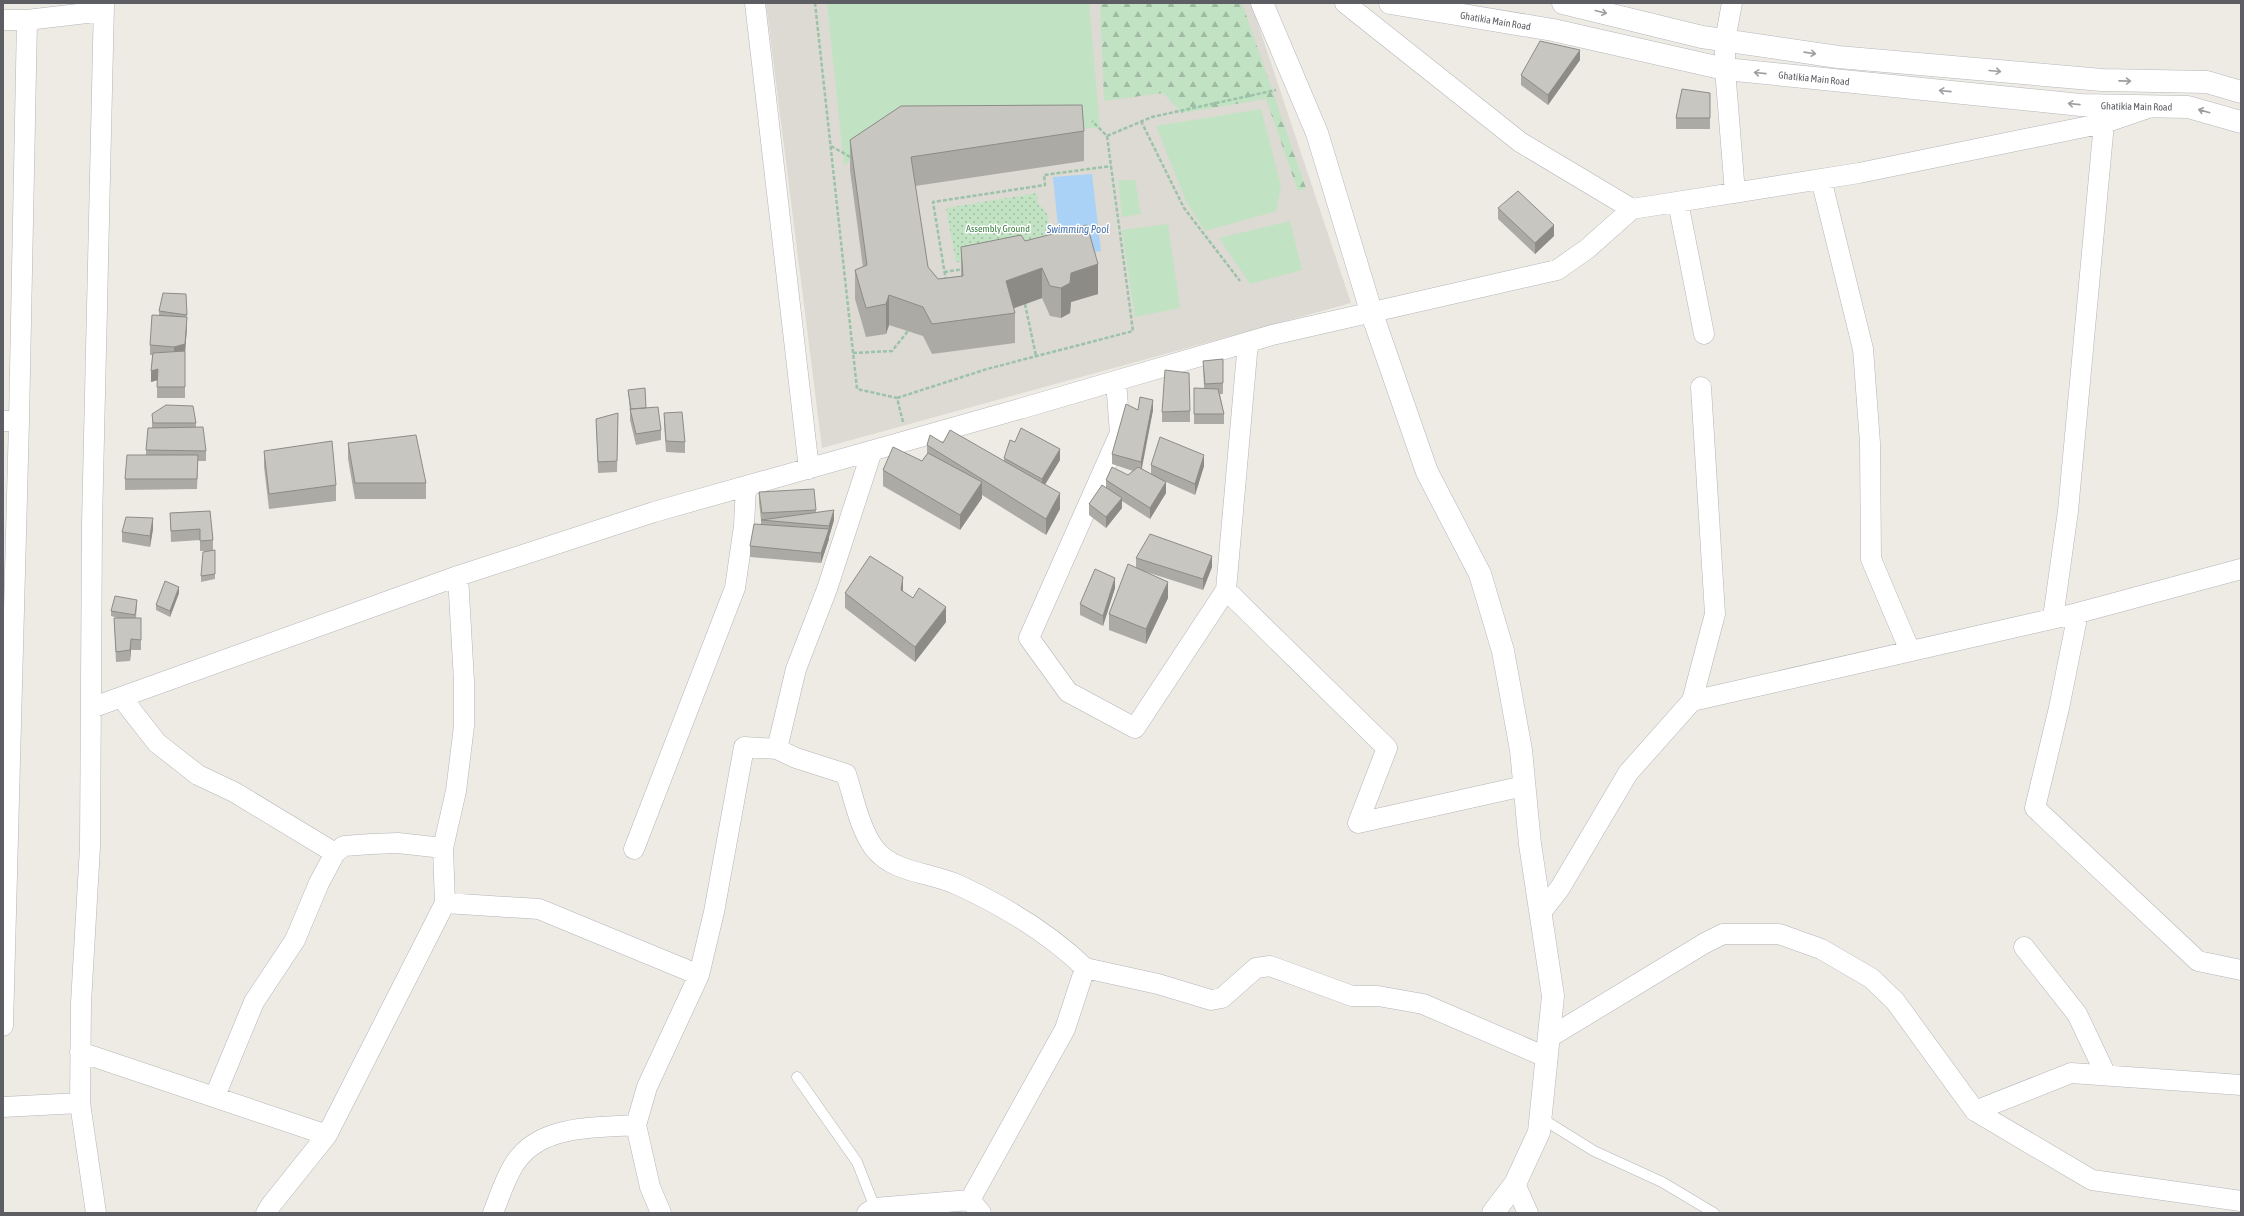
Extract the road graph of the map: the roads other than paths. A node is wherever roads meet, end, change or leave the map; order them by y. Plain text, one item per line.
1 (755, 3) edge
2 (1262, 3) edge
3 (1345, 3) edge
4 (1390, 3) edge
5 (1563, 3) edge
6 (1732, 3) edge
7 (104, 7) edge
8 (3, 20) edge
9 (27, 20) junction
10 (1725, 41) junction
11 (1725, 69) junction
12 (2241, 92) edge
13 (2152, 106) junction
14 (2241, 122) edge
15 (2104, 123) junction
16 (1820, 179) junction
17 (1735, 193) junction
18 (1678, 202) junction
19 (1632, 209) junction
20 (1371, 311) junction
21 (1704, 334) dead end
22 (1248, 342) junction
23 (1116, 381) junction
24 (1701, 387) dead end
25 (11, 421) edge
26 (872, 451) junction
27 (809, 469) junction
28 (746, 486) junction
29 (2241, 569) edge
30 (458, 576) junction
31 (1226, 590) junction
32 (2078, 612) junction
33 (2053, 618) junction
34 (1910, 651) junction
35 (121, 697) junction
36 (1692, 701) junction
37 (91, 708) junction
38 (776, 749) junction
39 (6, 771) edge
40 (1524, 786) junction
41 (443, 848) junction
42 (634, 849) dead end
43 (335, 854) junction
44 (445, 902) junction
45 (1542, 911) junction
46 (2024, 947) dead end
47 (1085, 968) junction
48 (2241, 970) edge
49 (699, 975) junction
50 (3, 1026) edge
51 (1548, 1047) junction
52 (80, 1052) junction
53 (2106, 1075) junction
54 (797, 1077) dead end
55 (2241, 1085) edge
56 (215, 1096) junction
57 (80, 1103) junction
58 (3, 1107) edge
59 (1976, 1111) junction
60 (1541, 1118) junction
61 (636, 1125) junction
62 (327, 1135) junction
63 (1515, 1184) junction
64 (2241, 1201) edge
65 (975, 1207) edge
66 (871, 1210) edge
67 (96, 1213) edge
68 (266, 1213) edge
69 (493, 1213) edge
70 (661, 1213) edge
71 (1493, 1213) edge
72 (1528, 1213) edge
73 (1714, 1213) edge

1 - 27 street
2 - 20 street
3 - 19 street
4 - 11 street, Ghatikia Main Road
5 -> 10 street
6 - 10 street
7 - 9 street
7 - 37 street
8 - 9 street
9 - 25 street
10 - 11 street
10 -> 12 street
13 -> 11 street, Ghatikia Main Road
11 - 17 street
14 -> 13 street, Ghatikia Main Road
13 - 15 street
15 - 16 street
15 - 33 street
16 - 17 street
16 - 34 street
17 - 18 street
18 - 19 street
18 - 21 street
19 - 20 street
20 - 22 street
20 - 40 street
22 - 23 street
22 - 31 street
23 - 26 street
23 - 31 street
24 - 36 street
25 - 39 street
26 - 27 street
26 - 38 street
27 - 28 street
28 - 30 street
28 - 42 street
29 - 32 street
30 - 35 street
30 - 41 street
31 - 40 street
32 - 33 street
32 - 48 street
33 - 34 street
34 - 36 street
35 - 37 street
35 - 43 street
36 - 45 street
37 - 52 street
38 - 47 street
38 - 49 street
39 - 50 street
40 - 45 street
41 - 43 street
41 - 44 street
43 - 56 street
44 - 49 street
44 - 62 street
45 - 51 street
46 - 53 street
47 - 51 street
47 - 65 street
49 - 61 street
51 - 59 street
51 - 60 street
52 - 56 street
52 - 57 street
53 - 55 street
53 - 59 street
54 - 66 lane
56 - 62 street
57 - 58 street
57 - 67 street
59 - 64 street
60 - 63 street
60 - 73 lane
61 - 69 street
61 - 70 street
62 - 68 street
63 - 71 street
63 - 72 street
65 - 66 street

